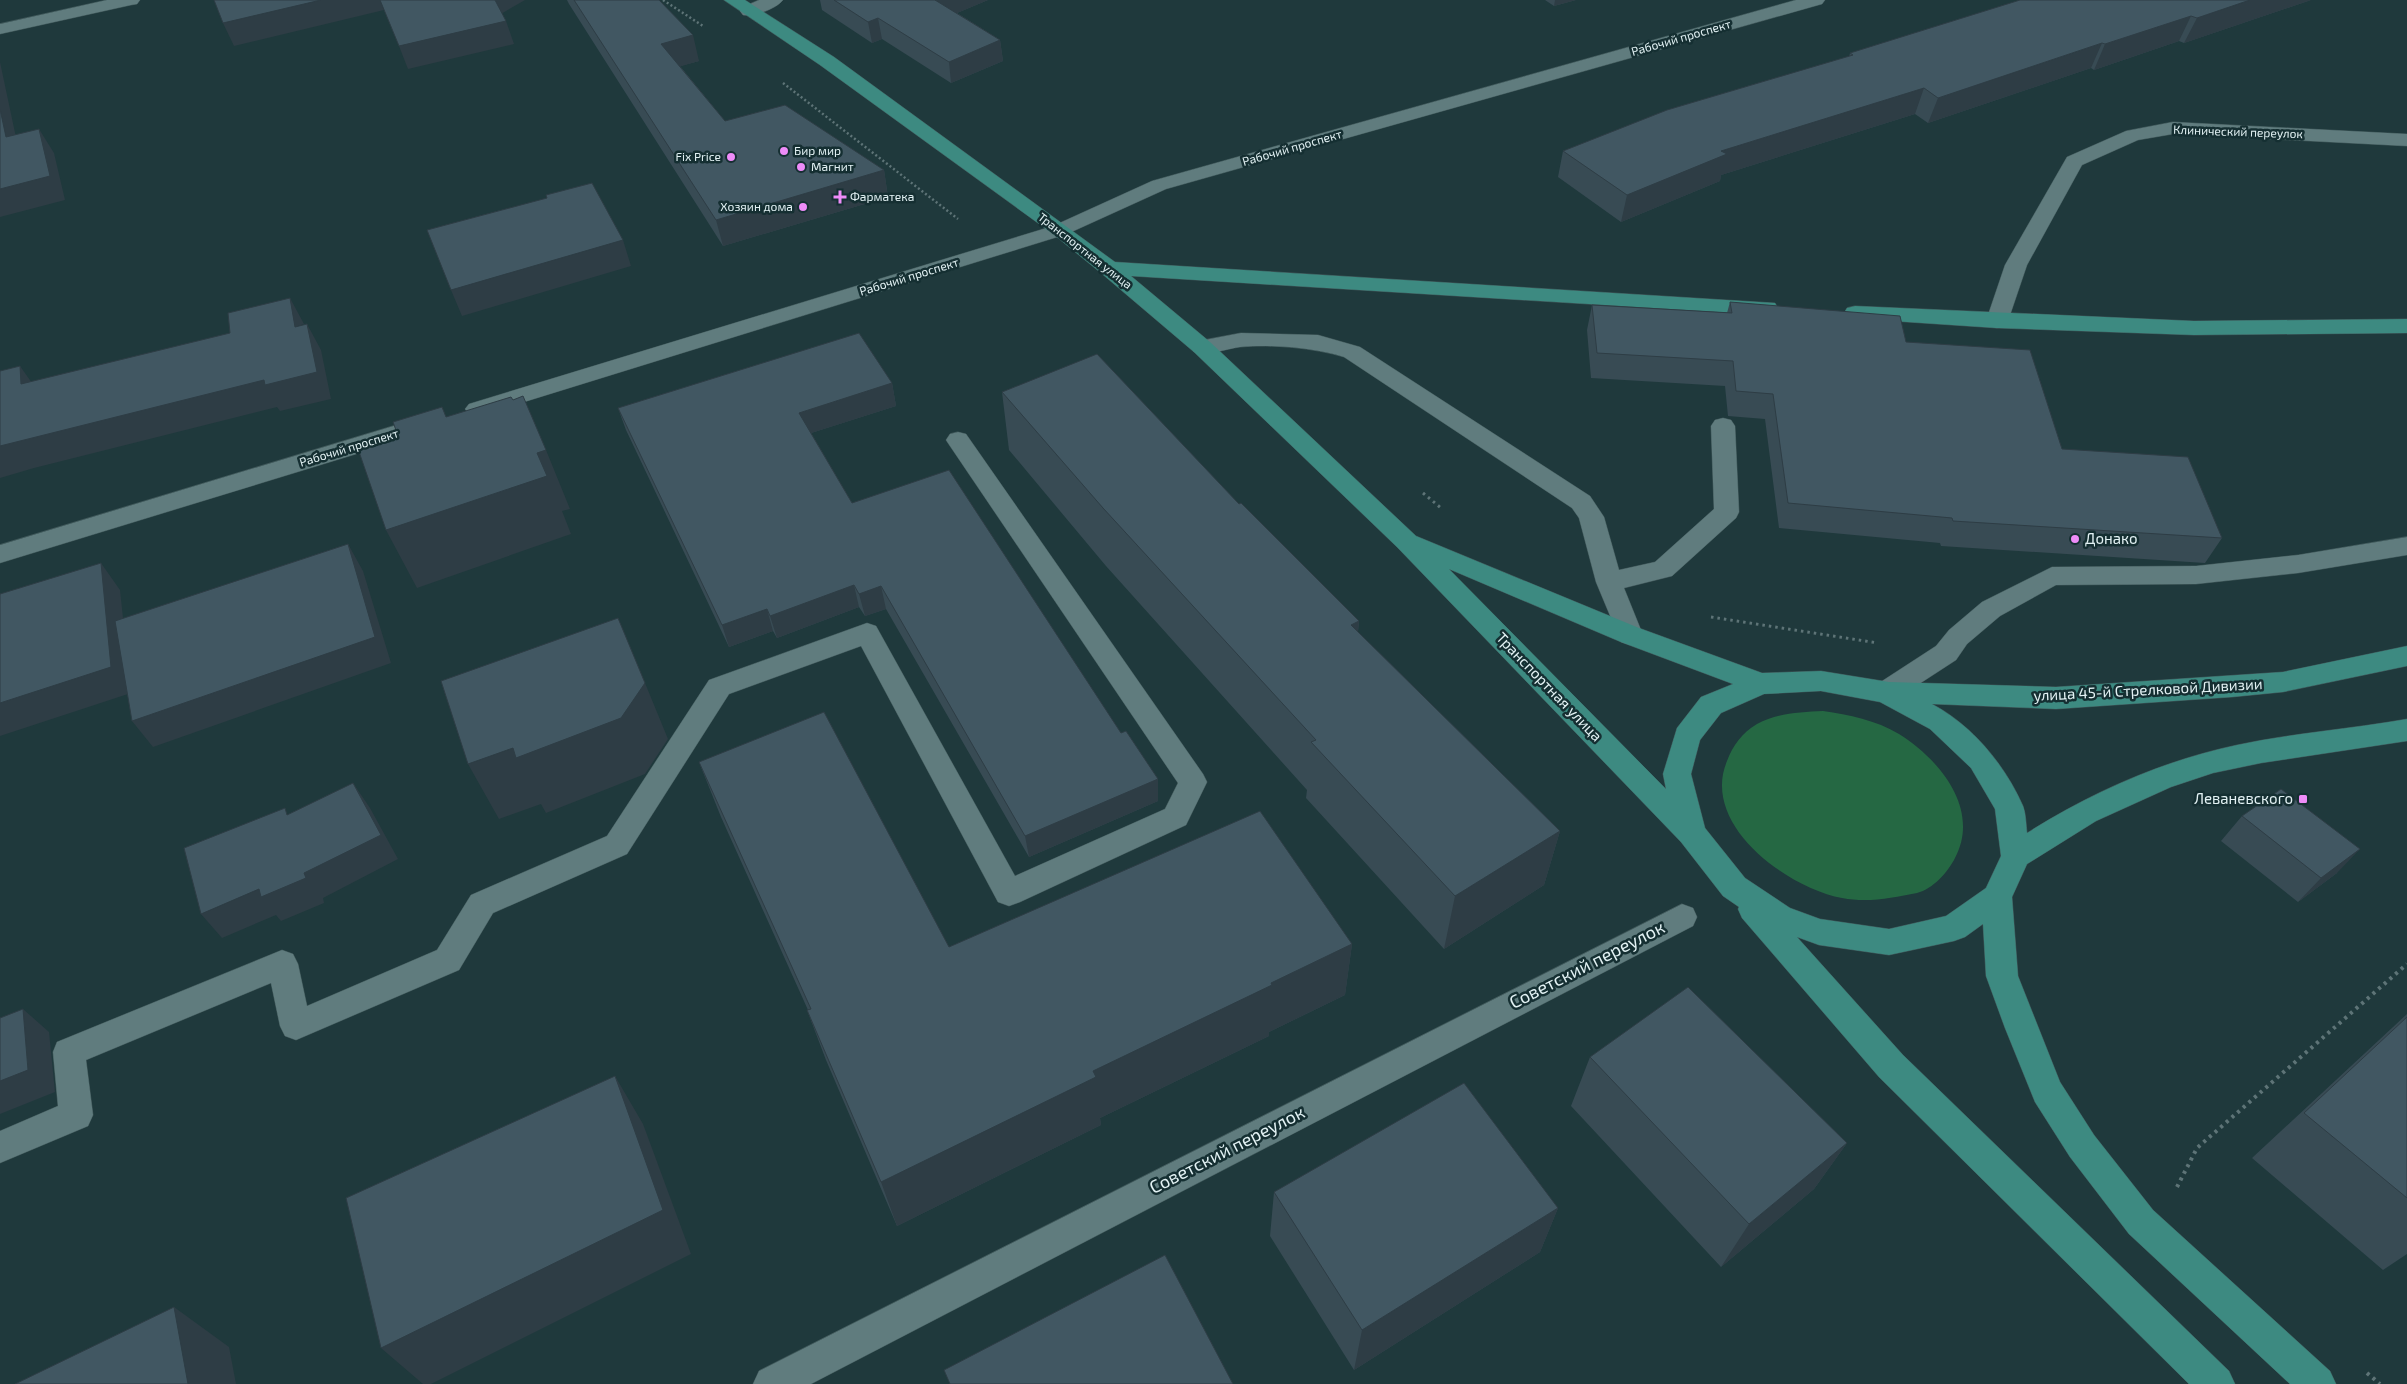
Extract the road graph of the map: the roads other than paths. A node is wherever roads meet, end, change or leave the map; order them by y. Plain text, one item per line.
1 (131, 0) edge
2 (732, 0) edge
3 (774, 0) edge
4 (1816, 0) edge
5 (749, 11) junction
6 (0, 28) edge
7 (2407, 140) edge
8 (1060, 230) junction
9 (1110, 268) junction
10 (1789, 309) edge
11 (1839, 312) edge
12 (1997, 321) junction
13 (2407, 326) edge
14 (1202, 347) junction
15 (1723, 426) dead end
16 (958, 440) dead end
17 (1406, 541) junction
18 (2407, 546) edge
19 (0, 554) edge
20 (1609, 582) junction
21 (1630, 635) junction
22 (2407, 656) edge
23 (1761, 684) junction
24 (1886, 692) junction
25 (2407, 730) edge
26 (1691, 833) junction
27 (2016, 856) junction
28 (1734, 887) junction
29 (1997, 897) junction
30 (1682, 916) dead end
31 (0, 1147) edge
32 (772, 1384) edge
33 (2216, 1384) edge
34 (2317, 1384) edge

1 - 6 street
2 - 5 main road, Транспортная улица
3 - 5 street
4 - 8 street, Рабочий проспект
5 - 8 main road, Транспортная улица
7 - 12 street, Клинический переулок
8 - 9 main road, Транспортная улица
8 - 19 street, Рабочий проспект
9 - 10 main road
9 - 14 main road, Транспортная улица
11 - 12 main road
12 - 13 main road
14 - 17 main road, Транспортная улица
14 - 20 street
15 - 20 street
16 - 31 street
17 - 21 main road, Транспортная улица
17 - 26 main road, Транспортная улица
18 - 24 street
20 - 21 street
21 - 23 main road, Транспортная улица
22 - 24 main road, улица 45-й Стрелковой Дивизии
23 - 24 main road, Транспортная улица
23 - 26 main road, Транспортная улица
24 - 27 main road, Транспортная улица
25 - 27 main road
26 - 28 main road, Транспортная улица
27 - 29 main road, Транспортная улица
28 - 29 main road, Транспортная улица
28 - 33 main road
29 - 34 main road
30 - 32 street, Советский переулок

